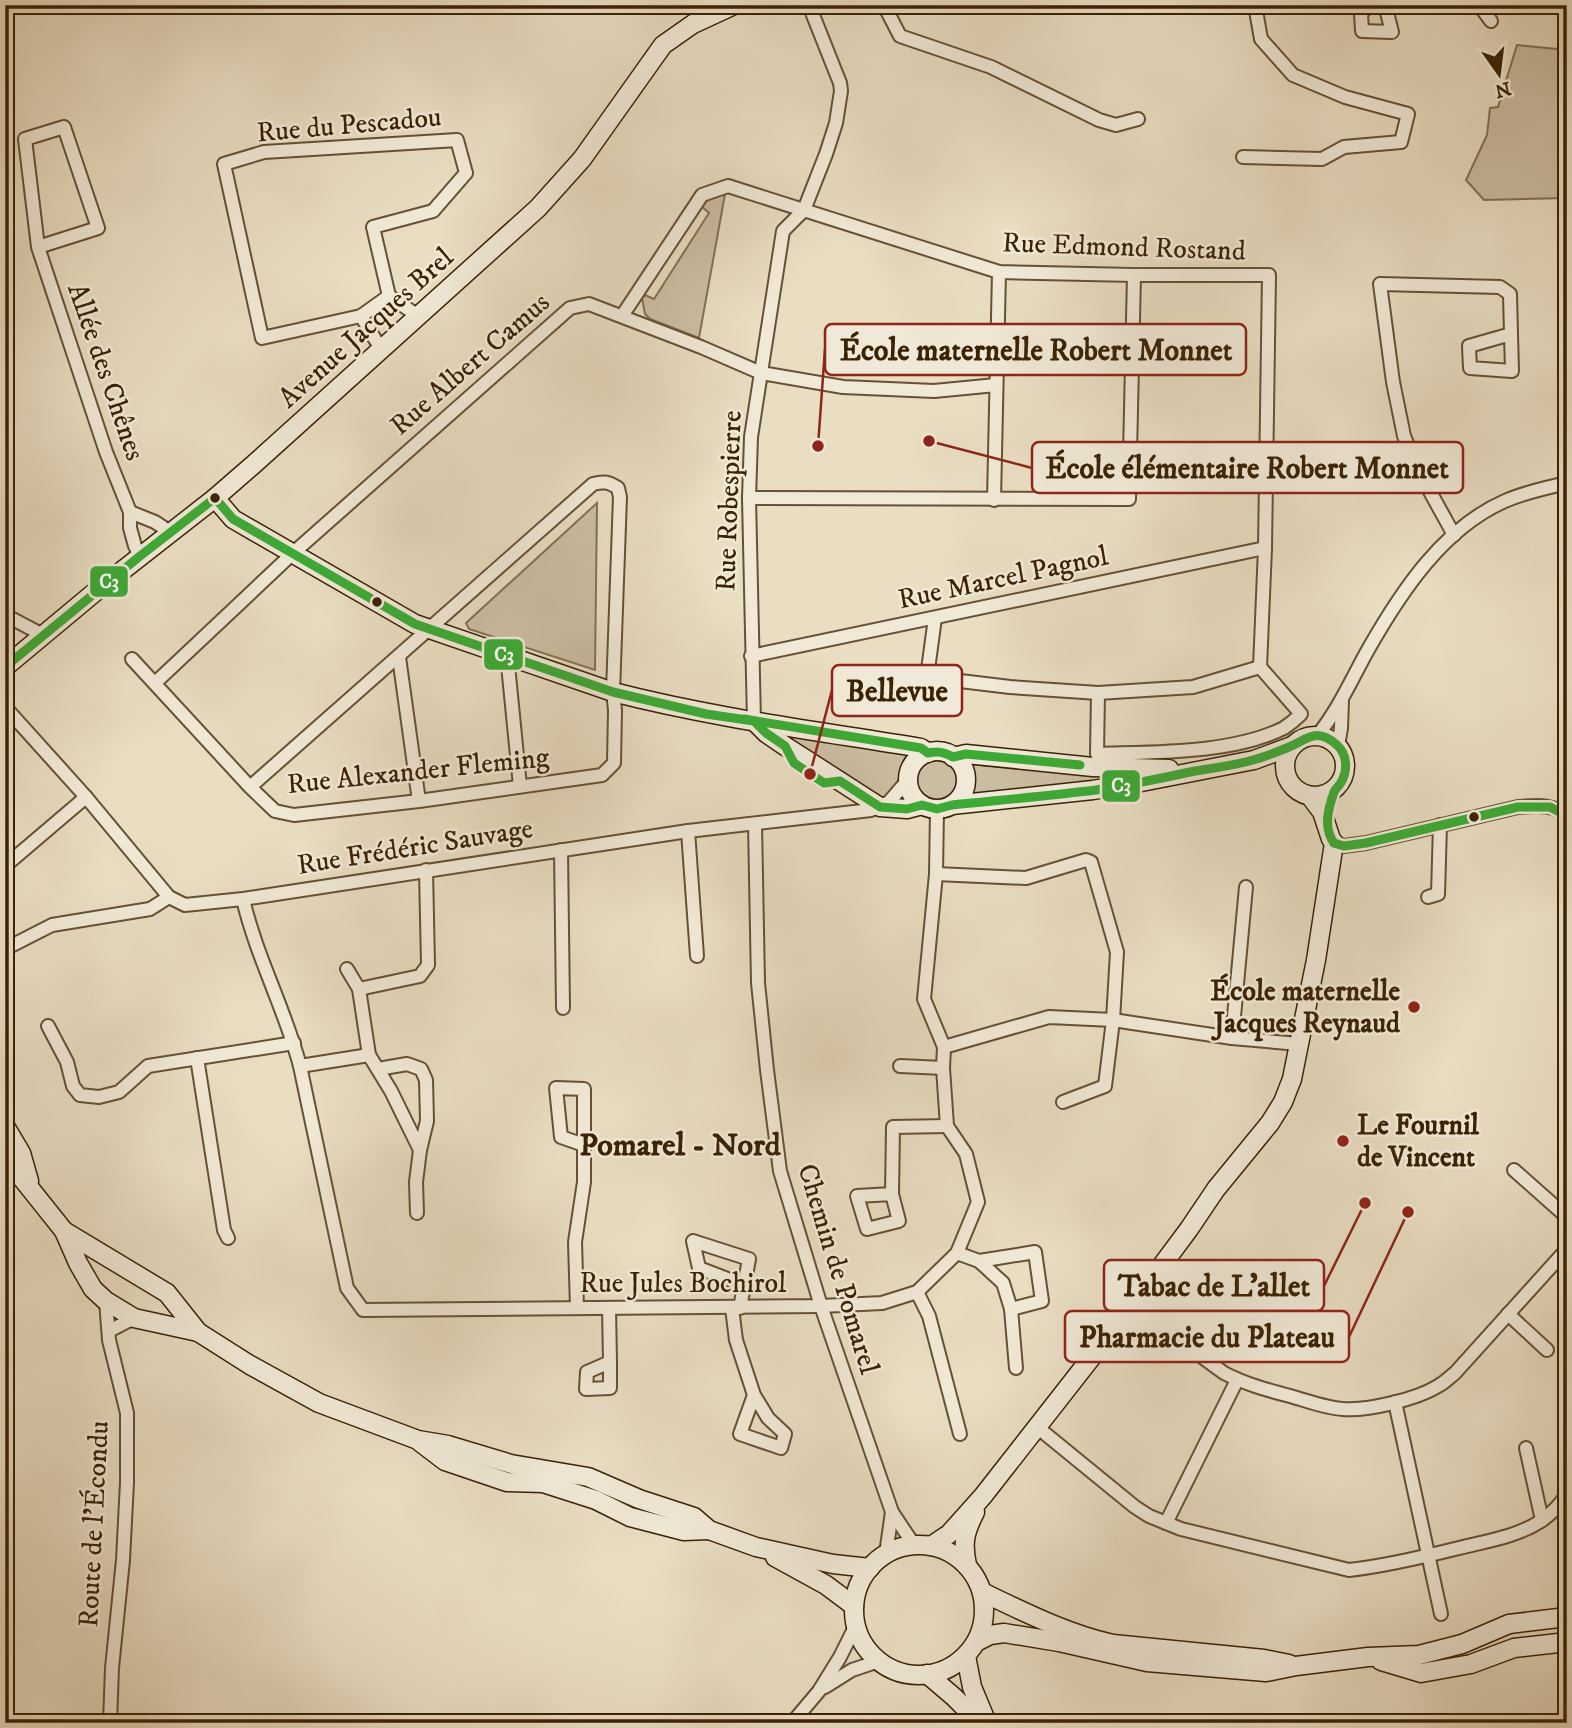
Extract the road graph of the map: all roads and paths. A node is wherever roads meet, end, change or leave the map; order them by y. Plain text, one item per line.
1 (734, 5) edge
2 (809, 5) edge
3 (884, 5) edge
4 (1255, 5) edge
5 (1370, 5) edge
6 (1385, 5) edge
7 (1479, 5) edge
8 (1491, 21) dead end
9 (1138, 119) dead end
10 (1243, 157) dead end
11 (804, 210) junction
12 (38, 247) junction
13 (999, 272) junction
14 (1134, 275) junction
15 (388, 296) junction
16 (418, 316) junction
17 (622, 316) junction
18 (361, 317) junction
19 (1511, 334) dead end
20 (381, 349) junction
21 (761, 373) junction
22 (996, 385) junction
23 (1567, 482) edge
24 (215, 498) junction
25 (749, 498) junction
26 (994, 500) junction
27 (130, 512) junction
28 (170, 532) junction
29 (1454, 535) junction
30 (1265, 548) junction
31 (292, 554) junction
32 (141, 555) junction
33 (5, 615) edge
34 (935, 618) junction
35 (429, 628) junction
36 (5, 633) edge
37 (43, 635) junction
38 (26, 650) junction
39 (507, 654) junction
40 (751, 656) junction
41 (399, 657) junction
42 (132, 659) dead end
43 (7, 666) edge
44 (1259, 667) junction
45 (155, 683) junction
46 (613, 692) junction
47 (1098, 693) junction
48 (1342, 701) junction
49 (5, 706) edge
50 (754, 721) junction
51 (1317, 736) junction
52 (1293, 746) junction
53 (1338, 746) junction
54 (929, 752) junction
55 (953, 757) junction
56 (1254, 760) junction
57 (1200, 770) junction
58 (1286, 773) junction
59 (908, 780) junction
60 (520, 786) junction
61 (250, 787) junction
62 (1335, 790) junction
63 (1310, 796) junction
64 (86, 797) junction
65 (419, 801) junction
66 (937, 806) junction
67 (880, 807) junction
68 (1567, 816) edge
69 (1326, 822) junction
70 (755, 824) junction
71 (1440, 825) junction
72 (688, 831) junction
73 (1334, 843) junction
74 (561, 850) junction
75 (5, 866) edge
76 (426, 870) junction
77 (936, 874) junction
78 (1246, 887) dead end
79 (169, 897) junction
80 (1428, 897) dead end
81 (243, 899) junction
82 (5, 949) edge
83 (697, 956) dead end
84 (347, 969) dead end
85 (359, 989) junction
86 (562, 1008) dead end
87 (1113, 1020) junction
88 (47, 1026) dead end
89 (1233, 1038) junction
90 (294, 1043) junction
91 (1300, 1044) junction
92 (944, 1047) junction
93 (369, 1055) junction
94 (197, 1058) junction
95 (300, 1066) junction
96 (900, 1066) dead end
97 (943, 1068) junction
98 (378, 1069) junction
99 (1063, 1101) dead end
100 (5, 1126) edge
101 (947, 1126) junction
102 (584, 1145) junction
103 (420, 1150) junction
104 (5, 1157) edge
105 (1514, 1170) dead end
106 (31, 1188) junction
107 (892, 1194) dead end
108 (418, 1213) dead end
109 (1567, 1217) edge
110 (64, 1231) junction
111 (228, 1238) dead end
112 (94, 1249) junction
113 (1567, 1250) edge
114 (957, 1253) junction
115 (979, 1261) junction
116 (78, 1263) junction
117 (743, 1285) junction
118 (917, 1292) junction
119 (106, 1301) junction
120 (1134, 1303) junction
121 (821, 1306) junction
122 (577, 1308) junction
123 (609, 1308) junction
124 (736, 1308) junction
125 (180, 1309) junction
126 (1011, 1309) junction
127 (1508, 1314) junction
128 (134, 1318) junction
129 (169, 1325) junction
130 (109, 1331) junction
131 (198, 1332) junction
132 (1547, 1350) dead end
133 (610, 1362) dead end
134 (1016, 1368) dead end
135 (1237, 1380) junction
136 (754, 1395) dead end
137 (1395, 1402) junction
138 (1037, 1427) junction
139 (960, 1434) dead end
140 (1526, 1448) dead end
141 (1567, 1494) edge
142 (983, 1496) junction
143 (892, 1512) junction
144 (1542, 1520) junction
145 (1166, 1523) junction
146 (923, 1546) junction
147 (756, 1547) junction
148 (886, 1554) junction
149 (1429, 1555) junction
150 (967, 1565) junction
151 (870, 1568) junction
152 (982, 1592) junction
153 (855, 1606) junction
154 (1441, 1614) dead end
155 (1567, 1617) edge
156 (856, 1625) junction
157 (1567, 1642) edge
158 (971, 1649) junction
159 (1367, 1657) junction
160 (879, 1661) junction
161 (1296, 1666) junction
162 (928, 1674) junction
163 (819, 1691) junction
164 (110, 1723) edge
165 (792, 1723) edge
166 (980, 1723) edge
167 (987, 1723) edge

1 - 16 street, Avenue Jacques Brel
2 - 11 street, Rue Robespierre
3 - 9 street
4 - 10 street
5 - 6 street
7 - 8 street
11 - 13 street, Rue Edmond Rostand
11 - 17 street, Rue Edmond Rostand
11 - 21 street, Rue Robespierre
12 - 12 street, Allée des Chênes
12 - 27 street, Allée des Chênes
13 - 14 street, Rue Edmond Rostand
13 - 22 street
14 - 26 street
14 - 30 street, Rue Edmond Rostand
15 - 16 street
15 - 18 street, Rue du Pescadou
15 - 18 street, Rue du Pescadou
16 - 20 street, Avenue Jacques Brel
17 - 21 street, Rue Albert Camus
17 - 31 street, Rue Albert Camus
18 - 20 street
19 - 29 street
20 - 24 street, Avenue Jacques Brel
21 - 22 street, Rue Albert Camus
21 - 25 street, Rue Robespierre
22 - 26 street
23 - 29 street
24 - 28 street, Avenue Jacques Brel
24 - 31 street
25 - 26 street
25 - 40 street, Rue Robespierre
27 - 28 street
27 - 32 street, Allée des Chênes
28 - 32 street, Avenue Jacques Brel
29 - 48 street
30 - 34 street, Rue Marcel Pagnol
30 - 44 street, Rue Edmond Rostand
31 - 35 street
31 - 45 street, Rue Albert Camus
32 - 37 street, Avenue Jacques Brel
33 - 37 street
34 - 40 street, Rue Marcel Pagnol
34 - 47 street
35 - 39 street
35 - 41 street
35 - 46 street, Rue Alexander Fleming
36 - 38 street
36 - 43 street
37 - 38 street, Avenue Jacques Brel
38 - 43 street, Avenue Jacques Brel
39 - 46 street
39 - 60 street
40 - 50 street, Rue Robespierre
41 - 61 street
41 - 65 street
42 - 45 street, Rue Alexander Fleming
44 - 47 street
44 - 47 street
45 - 61 street, Rue Alexander Fleming
46 - 50 street
46 - 60 street, Rue Alexander Fleming
48 - 51 street
48 - 53 street
49 - 64 street
50 - 54 street
50 - 67 street
51 - 52 street
51 - 53 street
52 - 56 street
52 - 58 street
53 - 62 street
54 - 55 street
54 - 59 street
55 - 57 street
55 - 66 street
56 - 57 street
56 - 58 street
57 - 66 street
58 - 63 street
59 - 66 street
59 - 67 street
60 - 65 street, Rue Alexander Fleming
61 - 65 street, Rue Alexander Fleming
62 - 63 street
62 - 69 street
63 - 69 street
64 - 75 street
64 - 79 street
66 - 67 street
66 - 77 street, Rue Jules Bochirol
67 - 70 street, Rue Frédéric Sauvage
68 - 71 street
69 - 73 street
70 - 72 street, Rue Frédéric Sauvage
70 - 121 street, Chemin de Pomarel
71 - 73 street
71 - 80 street
72 - 74 street, Rue Frédéric Sauvage
72 - 83 street
73 - 91 street
74 - 76 street, Rue Frédéric Sauvage
74 - 86 street
76 - 81 street, Rue Frédéric Sauvage
76 - 85 street
77 - 87 street
77 - 92 street, Rue Jules Bochirol
78 - 89 street
79 - 81 street, Rue Frédéric Sauvage
79 - 82 street
81 - 90 street, Rue Jules Bochirol
84 - 85 street
85 - 93 street
87 - 89 street
87 - 92 street
87 - 99 street
88 - 94 street
89 - 91 street
90 - 94 street
90 - 95 street, Rue Jules Bochirol
91 - 120 street
92 - 97 street, Rue Jules Bochirol
93 - 95 street
93 - 98 street
94 - 111 street
95 - 122 street, Rue Jules Bochirol
96 - 97 street
97 - 101 street, Rue Jules Bochirol
98 - 103 street
98 - 103 street
100 - 106 street
101 - 107 street
101 - 114 street, Rue Jules Bochirol
102 - 102 street
102 - 122 street
103 - 108 street
104 - 106 street
105 - 109 street
106 - 110 street
110 - 112 street
110 - 116 street
112 - 116 street
112 - 125 street
113 - 127 street
114 - 115 street
114 - 118 street, Rue Jules Bochirol
115 - 126 street
115 - 126 street
116 - 119 street
117 - 117 street
117 - 124 street
118 - 121 street, Rue Jules Bochirol
118 - 139 street
119 - 128 street
119 - 130 street, Route de l'Écondu
120 - 135 street
120 - 138 street
121 - 124 street, Rue Jules Bochirol
121 - 143 street, Chemin de Pomarel
122 - 123 street, Rue Jules Bochirol
123 - 124 street, Rue Jules Bochirol
123 - 133 street
124 - 136 street
125 - 129 street
125 - 131 street
126 - 134 street
127 - 132 street
127 - 137 street
128 - 129 street
128 - 130 street
129 - 131 street
130 - 164 street, Route de l'Écondu
131 - 147 street
135 - 137 street
135 - 145 street
137 - 149 street
138 - 142 street
138 - 145 street
140 - 144 street
141 - 144 street
142 - 146 street
142 - 150 street
143 - 146 street, Chemin de Pomarel
143 - 148 street, Chemin de Pomarel
144 - 149 street
145 - 149 street
146 - 148 street
146 - 150 street
147 - 151 street
147 - 153 street
148 - 151 street
149 - 154 street
150 - 152 street
151 - 153 street
152 - 158 street
152 - 161 street
153 - 156 street
155 - 159 street
156 - 160 street
156 - 163 street
157 - 159 street
158 - 161 street
158 - 162 street
158 - 167 street
159 - 161 street
160 - 162 street
160 - 163 street
162 - 166 street
163 - 165 street

